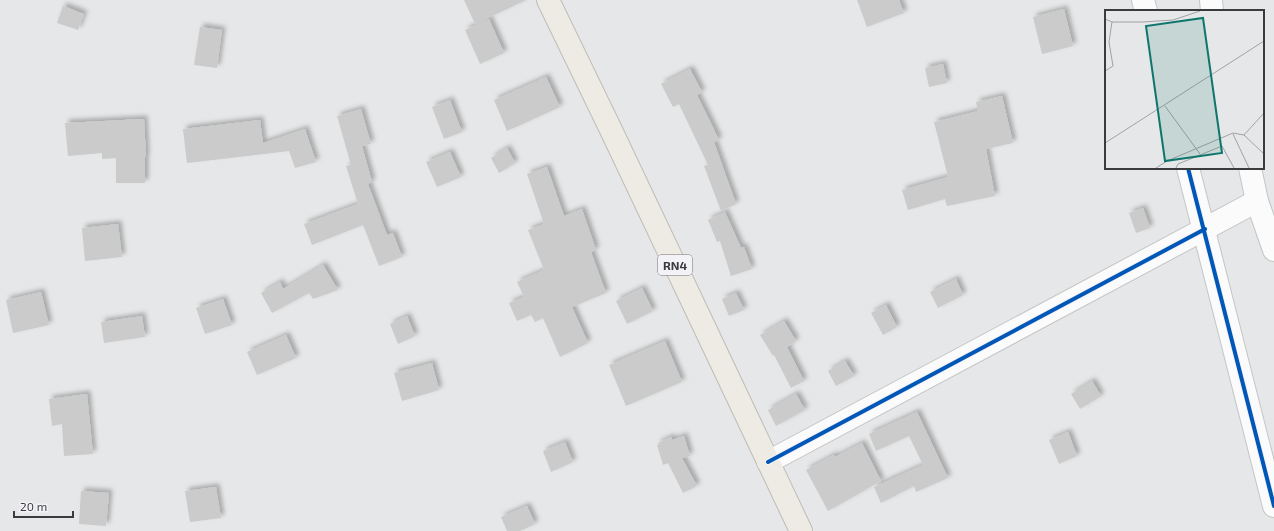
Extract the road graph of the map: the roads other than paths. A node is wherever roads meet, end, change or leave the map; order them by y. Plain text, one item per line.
1 (548, 0) edge
2 (1143, 0) edge
3 (1211, 0) edge
4 (1146, 10) edge
5 (1212, 10) edge
6 (1188, 169) edge
7 (1250, 169) edge
8 (1257, 201) junction
9 (1205, 229) junction
10 (1274, 250) edge
11 (768, 462) junction
12 (1274, 506) edge
13 (801, 531) edge

1 - 11 highway, RN4
2 - 4 street
3 - 5 street
6 - 9 street
7 - 8 street
8 - 9 street
8 - 10 street
9 - 11 street
9 - 12 street
11 - 13 highway, RN4

